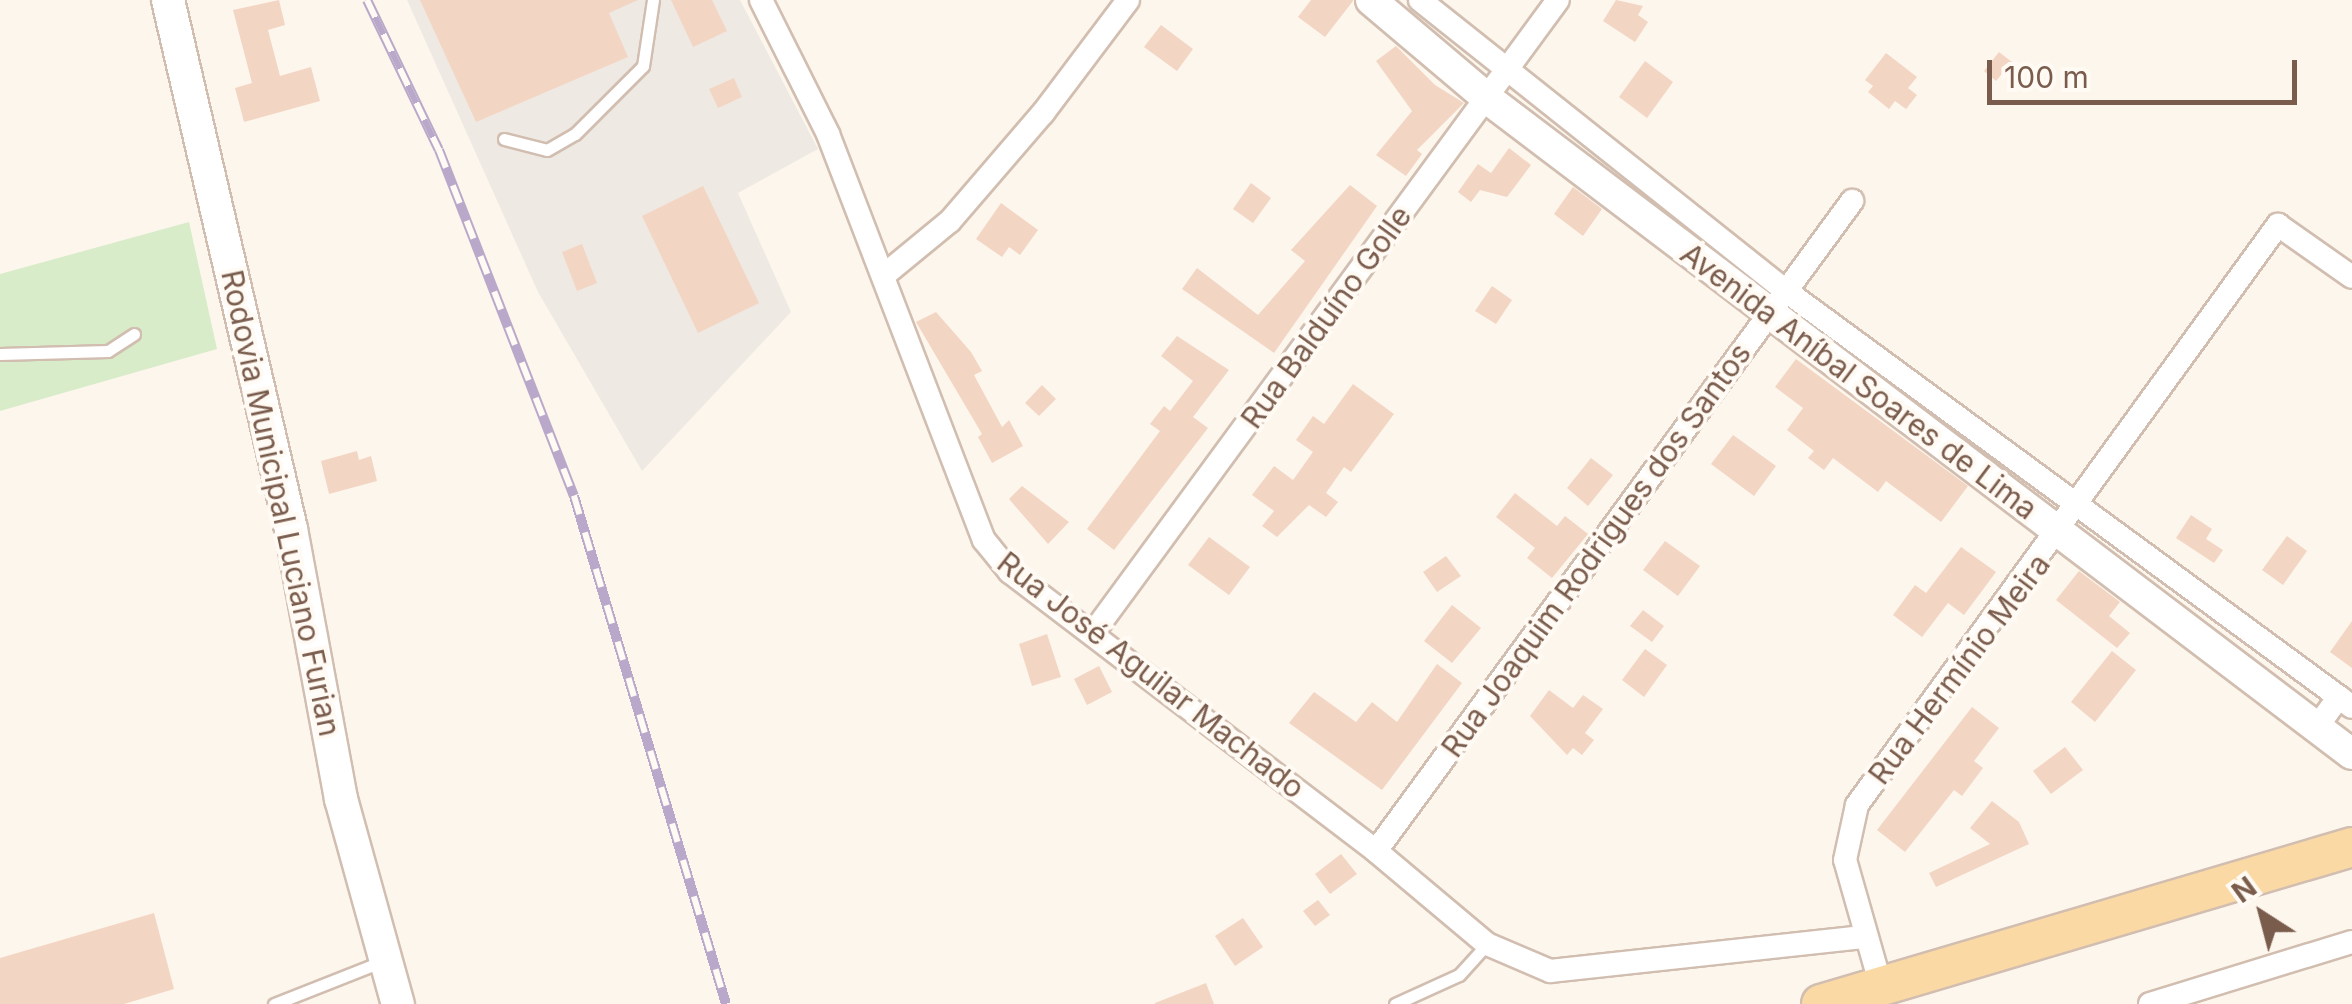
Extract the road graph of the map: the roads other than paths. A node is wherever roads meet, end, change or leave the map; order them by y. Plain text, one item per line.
1 (168, 0) edge
2 (652, 0) edge
3 (762, 0) edge
4 (1128, 0) edge
5 (1370, 0) edge
6 (1420, 0) edge
7 (1558, 0) edge
8 (1509, 73) junction
9 (1488, 98) junction
10 (504, 139) dead end
11 (1852, 201) dead end
12 (883, 276) junction
13 (2352, 277) edge
14 (1778, 302) junction
15 (134, 334) dead end
16 (0, 354) edge
17 (2076, 504) junction
18 (2059, 534) junction
19 (1093, 634) junction
20 (2345, 702) edge
21 (2317, 727) junction
22 (2352, 754) edge
23 (2352, 847) edge
24 (1376, 851) junction
25 (1864, 937) junction
26 (2352, 942) edge
27 (1487, 944) junction
28 (383, 961) junction
29 (1878, 995) edge
30 (274, 1004) edge
31 (398, 1004) edge
32 (1395, 1004) edge
33 (1821, 1004) edge
34 (2150, 1004) edge

1 - 28 main road, Rodovia Municipal Luciano Furian
2 - 10 lane
3 - 12 street, Rua José Aguilar Machado
4 - 12 street
5 - 9 street, Avenida Aníbal Soares de Lima
6 - 8 street, Avenida Aníbal Soares de Lima
7 - 8 street, Rua Balduíno Golle
8 - 9 street, Rua Balduíno Golle
8 - 14 street, Avenida Aníbal Soares de Lima
9 - 14 street, Avenida Aníbal Soares de Lima
9 - 19 street, Rua Balduíno Golle
11 - 14 street, Rua Joaquim Rodrigues dos Santos
12 - 19 street, Rua José Aguilar Machado
13 - 17 street, Rua Hermínio Meira
14 - 17 street, Avenida Aníbal Soares de Lima
14 - 18 street, Avenida Aníbal Soares de Lima
14 - 24 street, Rua Joaquim Rodrigues dos Santos
15 - 16 lane
17 - 18 street, Rua Hermínio Meira
17 - 20 street, Avenida Aníbal Soares de Lima
18 - 21 street, Avenida Aníbal Soares de Lima
18 - 25 street, Rua Hermínio Meira
19 - 24 street, Rua José Aguilar Machado
20 - 21 street
21 - 22 street, Avenida Aníbal Soares de Lima
23 - 29 main road
24 - 27 street, Rua José Aguilar Machado
25 - 27 street, Rua José Aguilar Machado
25 - 29 street, Rua Hermínio Meira
26 - 34 street
27 - 32 lane
28 - 30 lane
28 - 31 main road, Rodovia Municipal Luciano Furian
29 - 33 main road

